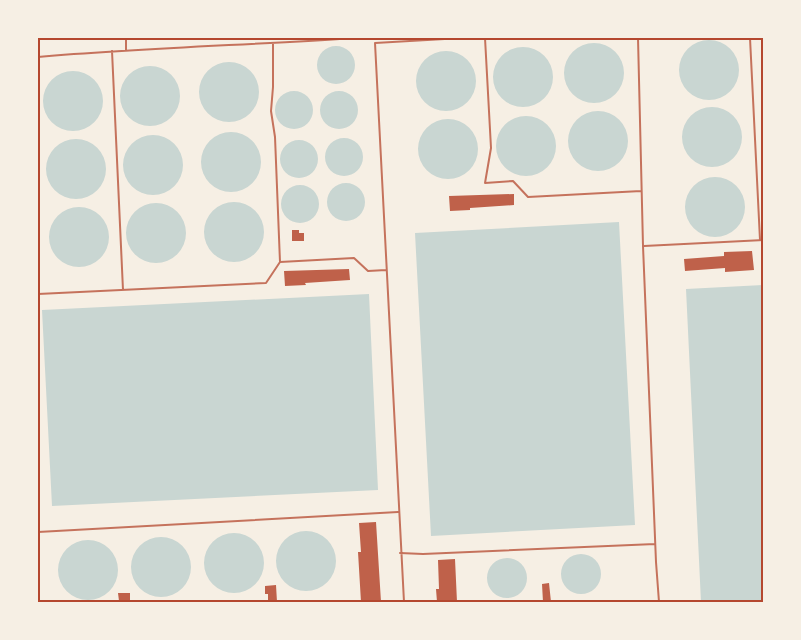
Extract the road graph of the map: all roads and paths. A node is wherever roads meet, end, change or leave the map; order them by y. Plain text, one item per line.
1 (126, 38) edge
2 (356, 38) edge
3 (372, 38) edge
4 (462, 38) edge
5 (485, 38) edge
6 (638, 38) edge
7 (750, 38) edge
8 (375, 43) junction
9 (273, 44) junction
10 (126, 50) junction
11 (112, 51) junction
12 (38, 56) edge
13 (642, 191) junction
14 (760, 240) junction
15 (764, 240) edge
16 (643, 246) junction
17 (280, 262) junction
18 (387, 270) junction
19 (124, 290) junction
20 (38, 294) edge
21 (398, 512) junction
22 (38, 532) edge
23 (655, 544) junction
24 (400, 553) junction
25 (38, 592) edge
26 (38, 602) edge
27 (404, 602) edge
28 (659, 602) edge

1 - 10 lane
2 - 9 lane
3 - 8 lane
4 - 8 lane
5 - 13 lane
6 - 13 lane
7 - 14 lane
8 - 18 lane
9 - 10 lane
9 - 17 lane
10 - 11 lane
11 - 12 lane
11 - 19 lane
13 - 16 lane
14 - 15 lane
14 - 16 lane
16 - 23 lane
17 - 18 lane
17 - 19 lane
18 - 21 lane
19 - 20 lane
21 - 22 lane
21 - 24 lane
23 - 24 lane
23 - 28 lane
24 - 27 lane
25 - 26 lane

